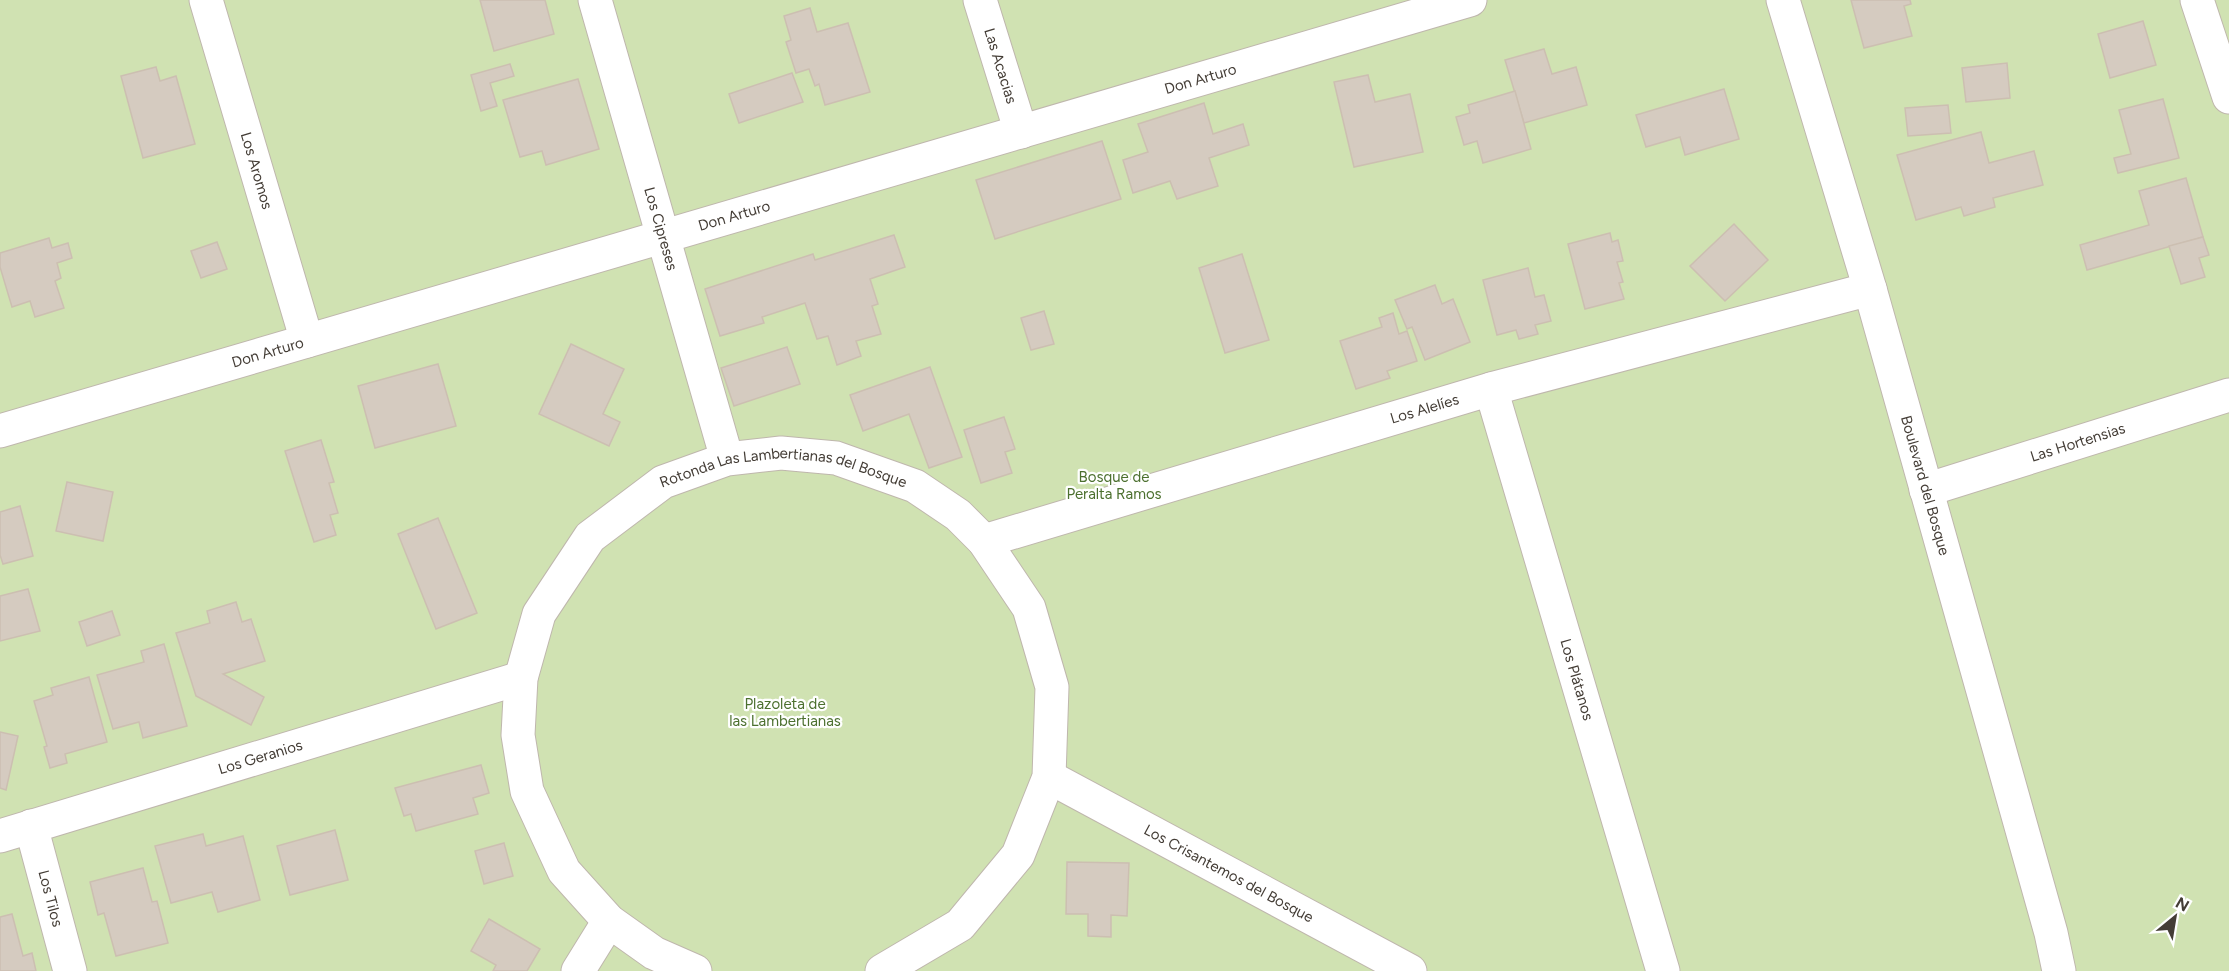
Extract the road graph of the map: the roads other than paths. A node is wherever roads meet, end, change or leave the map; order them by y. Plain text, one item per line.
1 (206, 0) edge
2 (595, 0) edge
3 (980, 0) edge
4 (1470, 0) edge
5 (1783, 0) edge
6 (2197, 0) edge
7 (1379, 13) edge
8 (2229, 97) edge
9 (1021, 132) junction
10 (664, 236) junction
11 (1870, 290) junction
12 (306, 341) junction
13 (1491, 389) junction
14 (2229, 394) edge
15 (0, 431) edge
16 (727, 459) junction
17 (1926, 490) junction
18 (984, 541) junction
19 (521, 678) junction
20 (1048, 777) junction
21 (31, 826) junction
22 (0, 836) edge
23 (609, 921) junction
24 (70, 971) edge
25 (578, 971) edge
26 (695, 971) edge
27 (882, 971) edge
28 (1410, 971) edge
29 (1664, 971) edge
30 (2059, 971) edge

1 - 12 street, Los Aromos
2 - 10 street, Los Cipreses
3 - 9 street, Las Acacias
4 - 7 street, Don Arturo
5 - 11 street, Boulevard del Bosque
6 - 8 street
7 - 9 street, Don Arturo
9 - 10 street, Don Arturo
10 - 12 street, Don Arturo
10 - 16 street, Los Cipreses
11 - 13 street, Los Alelíes
11 - 17 street, Boulevard del Bosque
12 - 15 street, Don Arturo
13 - 18 street, Los Alelíes
13 - 29 street, Los Plátanos
14 - 17 street, Las Hortensias
16 - 18 street, Rotonda Las Lambertianas del Bosque
16 - 19 street, Rotonda Las Lambertianas del Bosque
17 - 30 street, Boulevard del Bosque
18 - 20 street, Rotonda Las Lambertianas del Bosque
19 - 21 street, Los Geranios
19 - 23 street, Rotonda Las Lambertianas del Bosque
20 - 27 street, Rotonda Las Lambertianas del Bosque
20 - 28 street, Los Crisantemos del Bosque
21 - 22 street, Los Geranios
21 - 24 street, Los Tilos
23 - 25 street
23 - 26 street, Rotonda Las Lambertianas del Bosque

